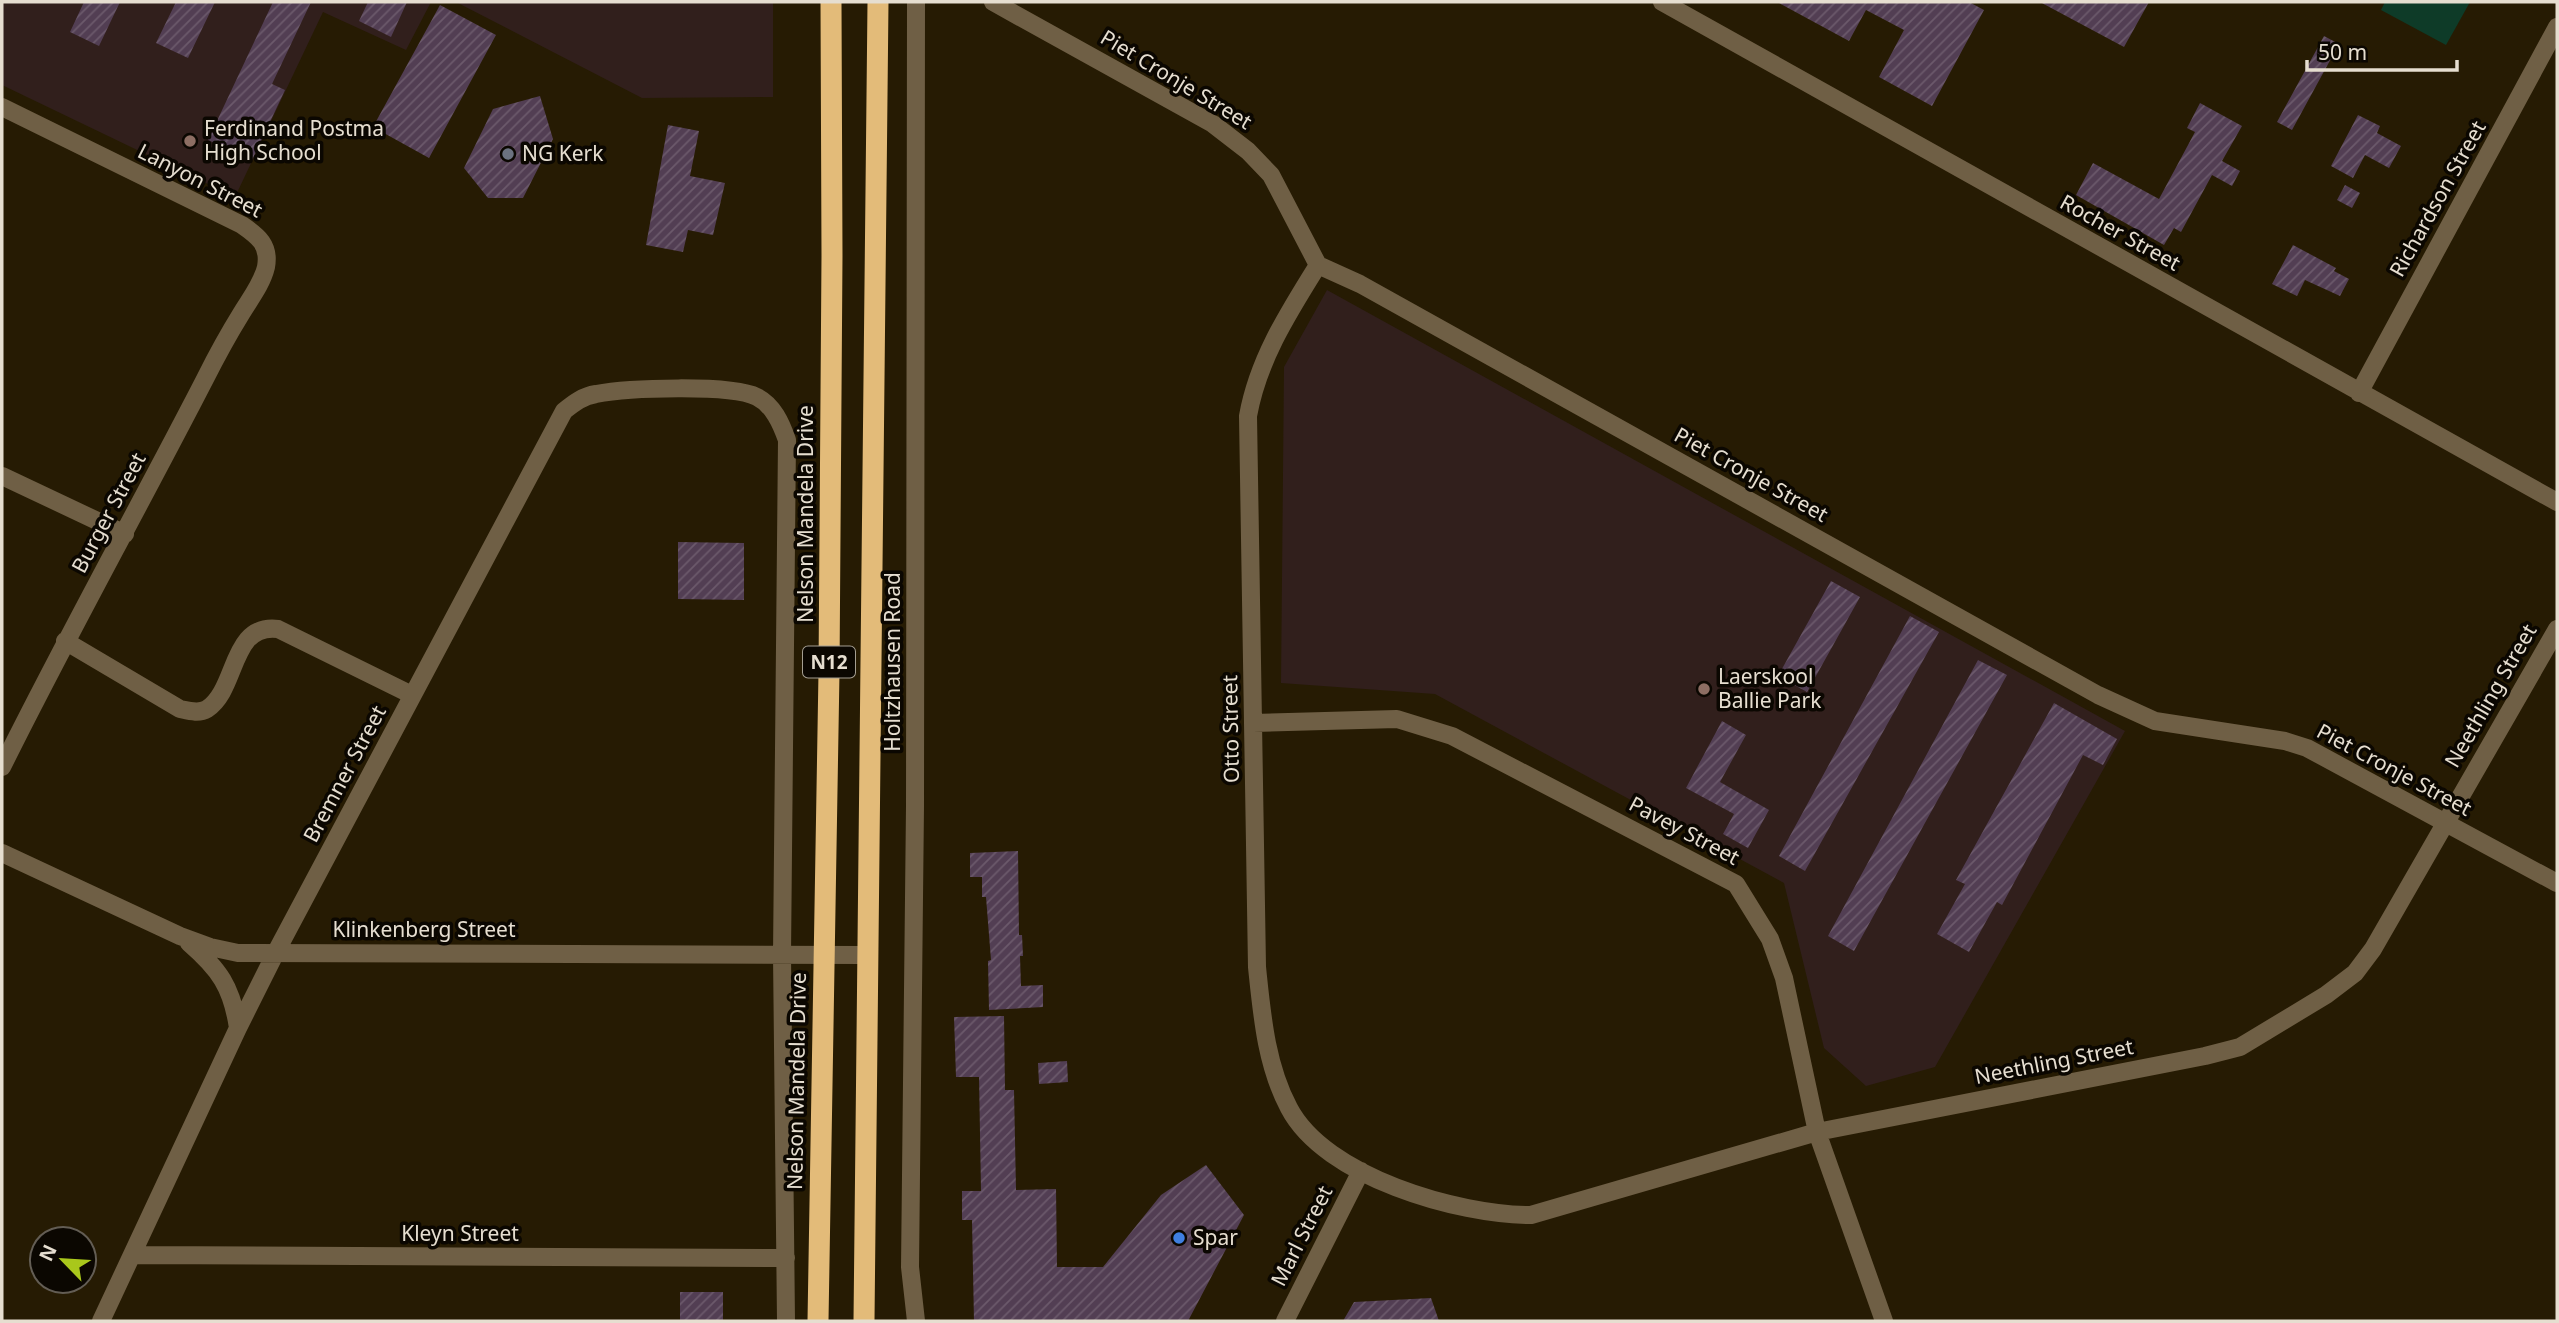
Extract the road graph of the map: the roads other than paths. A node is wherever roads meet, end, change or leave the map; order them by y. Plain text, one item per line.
1 (831, 2) edge
2 (878, 2) edge
3 (916, 2) edge
4 (992, 2) edge
5 (1662, 2) edge
6 (2557, 27) edge
7 (2, 107) edge
8 (1318, 265) junction
9 (260, 283) joint
10 (2358, 393) junction
11 (2, 476) edge
12 (2557, 502) edge
13 (125, 534) junction
14 (2557, 629) edge
15 (65, 641) junction
16 (412, 695) junction
17 (1253, 723) junction
18 (2, 767) edge
19 (2444, 821) junction
20 (2, 853) edge
21 (2557, 883) edge
22 (180, 936) junction
23 (823, 953) junction
24 (275, 954) junction
25 (782, 955) junction
26 (868, 955) junction
27 (238, 1028) junction
28 (1817, 1132) junction
29 (1361, 1171) junction
30 (134, 1255) junction
31 (786, 1258) junction
32 (101, 1321) edge
33 (786, 1321) edge
34 (818, 1321) edge
35 (864, 1321) edge
36 (916, 1321) edge
37 (1285, 1321) edge
38 (1884, 1321) edge

1 - 23 highway, Nelson Mandela Drive / N12
2 - 26 highway, N12
3 - 36 street, Holtzhausen Road
4 - 8 street, Piet Cronje Street
5 - 10 street, Rocher Street
6 - 10 street, Richardson Street
7 - 9 street, Lanyon Street
8 - 17 street, Otto Street
8 - 19 street, Piet Cronje Street
9 - 13 street, Burger Street
10 - 12 street, Rocher Street
11 - 13 street
13 - 15 street, Burger Street
14 - 19 street, Neethling Street
15 - 16 street
15 - 18 street, Burger Street
16 - 24 street, Bremner Street
16 - 25 street, Bremner Street
17 - 28 street, Pavey Street
17 - 29 street, Otto Street
19 - 21 street, Piet Cronje Street
19 - 28 street, Neethling Street
20 - 22 street, Klinkenberg Street
22 - 24 street, Klinkenberg Street
22 - 27 street
23 - 25 street, Klinkenberg Street
23 - 26 street, Klinkenberg Street
23 - 34 highway, Nelson Mandela Drive / N12
24 - 25 street, Klinkenberg Street
24 - 27 street, Bremner Street
25 - 31 street
26 - 35 highway, N12
27 - 30 street, Bremner Street
28 - 29 street, Neethling Street
28 - 38 street, Pavey Street
29 - 37 street, Marl Street
30 - 31 street, Kleyn Street
30 - 32 street, Bremner Street
31 - 33 street

